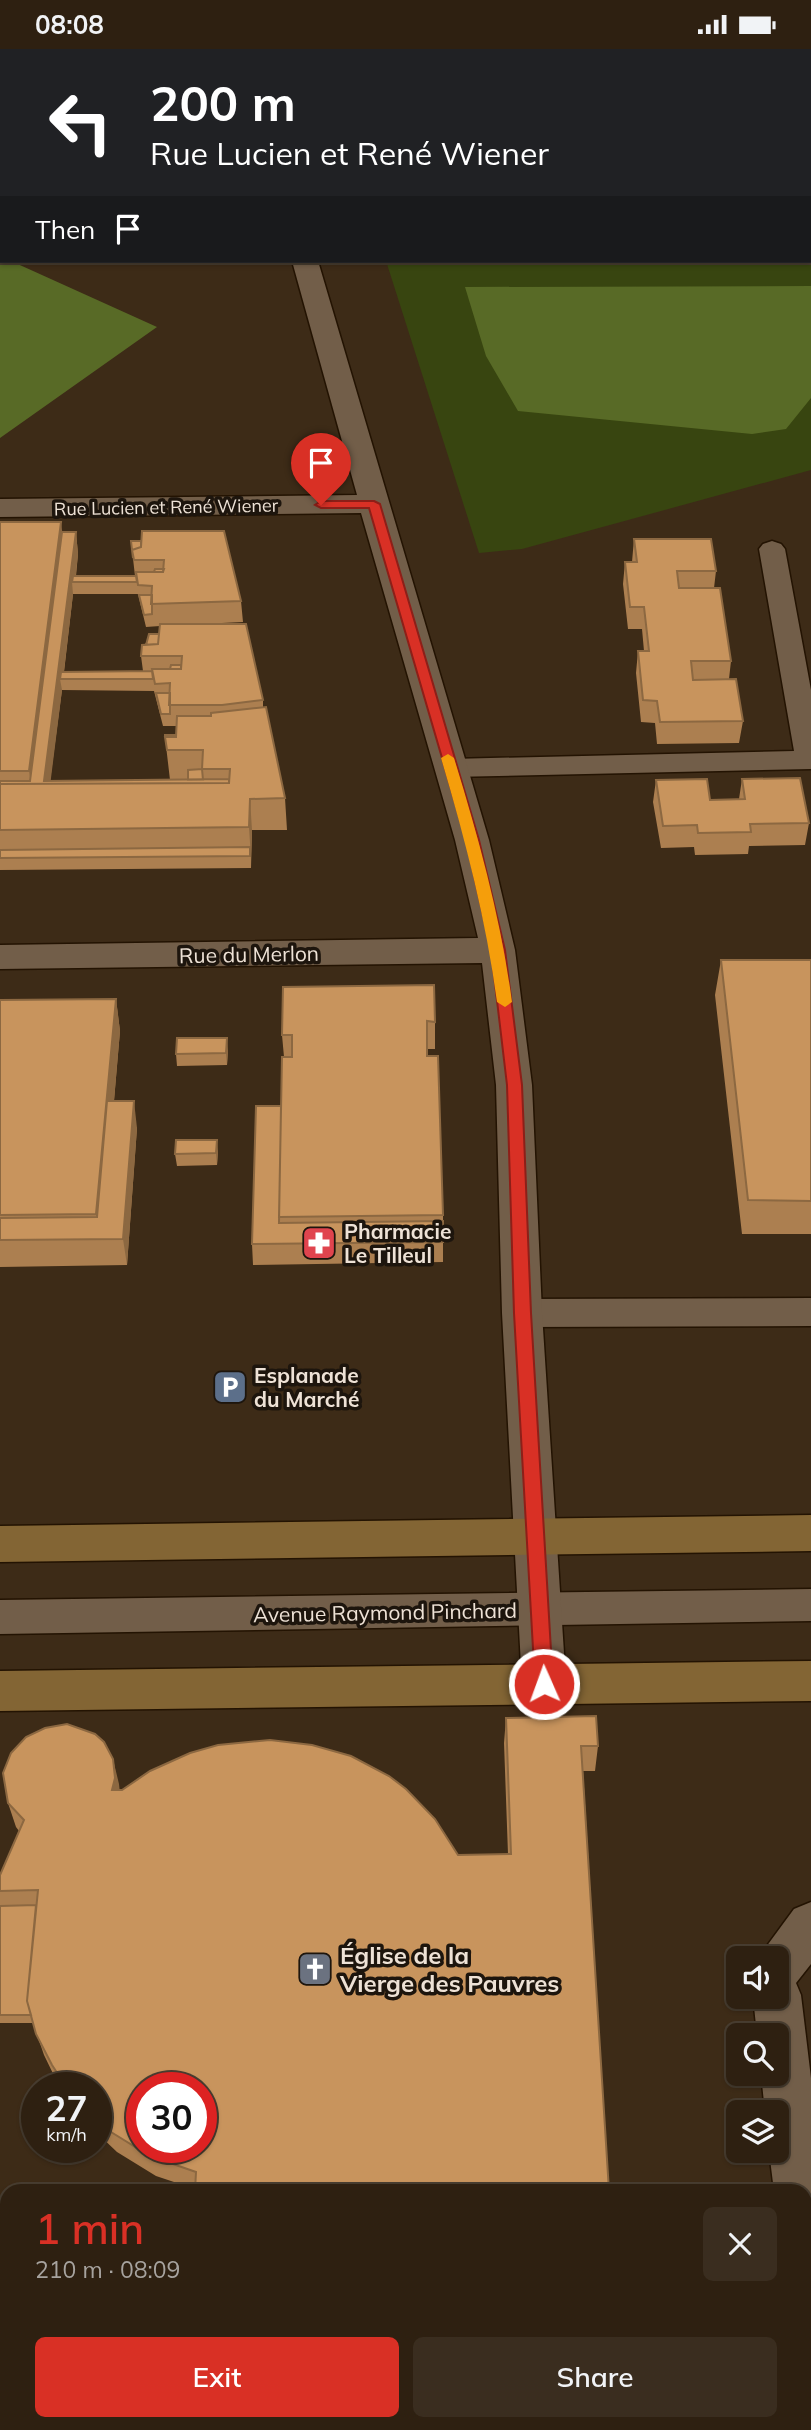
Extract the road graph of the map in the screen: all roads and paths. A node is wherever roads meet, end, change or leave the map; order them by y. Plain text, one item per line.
1 (306, 263) edge
2 (374, 504) junction
3 (0, 508) edge
4 (772, 549) dead end
5 (810, 760) edge
6 (451, 768) junction
7 (498, 950) junction
8 (0, 957) edge
9 (811, 1312) edge
10 (522, 1313) junction
11 (811, 1533) edge
12 (536, 1535) junction
13 (0, 1544) edge
14 (811, 1605) edge
15 (541, 1610) junction
16 (0, 1617) edge
17 (811, 1681) edge
18 (544, 1684) junction
19 (0, 1692) edge
20 (811, 1925) edge
21 (789, 1954) edge
22 (779, 2009) edge
23 (798, 2184) edge

1 - 2 street
2 - 3 street, Rue Lucien et René Wiener
2 - 6 street
4 - 5 lane
5 - 6 lane
6 - 7 street
7 - 8 street, Rue du Merlon
7 - 10 street
9 - 10 lane
10 - 12 street
11 - 12 street
12 - 13 street
12 - 15 street
14 - 15 lane, Avenue Raymond Pinchard
15 - 16 lane, Avenue Raymond Pinchard
15 - 18 street
17 - 18 street
18 - 19 street
20 - 21 street
22 - 23 street

